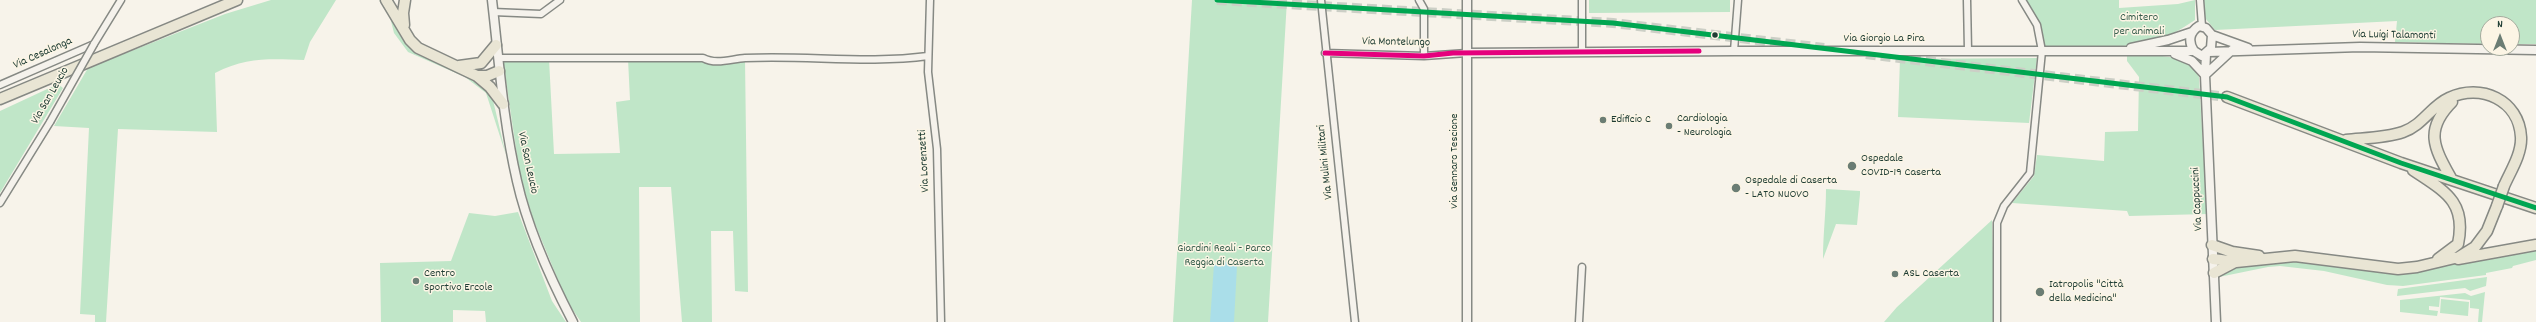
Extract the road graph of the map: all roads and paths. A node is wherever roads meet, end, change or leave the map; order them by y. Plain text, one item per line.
1 (121, 0) edge
2 (237, 0) edge
3 (386, 0) edge
4 (406, 0) edge
5 (492, 0) edge
6 (560, 0) edge
7 (930, 0) edge
8 (1321, 0) edge
9 (1419, 0) edge
10 (1467, 0) edge
11 (1582, 0) edge
12 (1738, 0) edge
13 (1967, 0) edge
14 (2022, 0) edge
15 (2200, 0) edge
16 (493, 12) junction
17 (2202, 26) junction
18 (404, 29) junction
19 (2192, 32) junction
20 (2212, 35) junction
21 (94, 44) junction
22 (496, 44) junction
23 (2252, 49) junction
24 (1968, 50) junction
25 (2232, 50) junction
26 (2536, 50) edge
27 (1582, 51) junction
28 (1734, 51) junction
29 (2042, 51) junction
30 (2114, 51) junction
31 (2167, 51) junction
32 (1325, 53) junction
33 (1467, 53) junction
34 (2195, 53) junction
35 (2207, 53) junction
36 (928, 56) junction
37 (1424, 56) junction
38 (498, 58) junction
39 (481, 63) junction
40 (459, 66) junction
41 (499, 71) junction
42 (2205, 75) junction
43 (477, 76) junction
44 (0, 85) edge
45 (2473, 92) junction
46 (2228, 97) tunnel mouth
47 (0, 99) edge
48 (503, 104) junction
49 (2343, 140) junction
50 (2401, 162) junction
51 (2452, 180) junction
52 (0, 203) edge
53 (2536, 208) edge
54 (2212, 245) junction
55 (2536, 245) edge
56 (2271, 257) junction
57 (2213, 259) junction
58 (2446, 261) junction
59 (2236, 262) junction
60 (2430, 264) junction
61 (1582, 267) dead end
62 (2214, 273) junction
63 (573, 322) edge
64 (941, 322) edge
65 (1355, 322) edge
66 (1467, 322) edge
67 (1579, 322) edge
68 (1997, 322) edge
69 (2216, 322) edge

1 - 21 street, Via San Leucio
2 - 47 highway
3 - 18 highway
4 - 18 highway
5 - 16 street, Via San Leucio
6 - 16 street
7 - 36 street, Via Lorenzetti
8 - 32 street, Via Mulini Militari
9 - 37 street
10 - 33 street, Via Gennaro Tescione
11 - 27 street
12 - 28 street
13 - 24 street
14 - 29 street
15 - 17 street
16 - 22 street, Via San Leucio
17 - 19 street
17 - 20 street
18 - 40 highway
19 - 30 street, Via Giorgio La Pira
19 - 34 street
20 - 23 street, Via Luigi Talamonti
20 - 35 street
21 - 44 street, Via Cesalonga
21 - 52 street, Via San Leucio, bridge
22 - 38 street, Via San Leucio
22 - 39 highway
23 - 25 street, Via Luigi Talamonti
23 - 26 street, Via Luigi Talamonti
24 - 28 street, Via Giorgio La Pira
24 - 29 street, Via Giorgio La Pira
25 - 35 street, Via Luigi Talamonti
25 - 42 street
27 - 28 street, Via Giorgio La Pira
27 - 33 street, Via Giorgio La Pira
29 - 30 street, Via Giorgio La Pira
29 - 68 street
30 - 31 street, Via Giorgio La Pira
31 - 34 street, Via Giorgio La Pira
31 - 42 street, Via Giorgio La Pira
32 - 37 street, Via Montelungo
32 - 65 street, Via Mulini Militari
33 - 37 street, Via Montelungo
33 - 66 street, Via Gennaro Tescione
34 - 35 street
34 - 42 street, Via Cappuccini
35 - 42 street, Via Cappuccini
36 - 38 street
36 - 64 street, Via Lorenzetti
38 - 41 street, Via San Leucio
39 - 40 highway
39 - 41 highway
40 - 43 highway
41 - 43 highway
41 - 48 street, Via San Leucio
42 - 54 street, Via Cappuccini
43 - 48 highway
45 - 49 highway
45 - 51 highway
45 - 58 highway, bridge
46 - 49 highway
48 - 63 street, Via San Leucio
49 - 50 highway
50 - 51 highway
50 - 60 highway
51 - 53 highway
54 - 56 highway
54 - 57 street, Via Cappuccini
55 - 58 highway
56 - 59 highway
56 - 60 highway
57 - 59 highway
57 - 62 street, Via Cappuccini
58 - 60 highway
59 - 62 highway
61 - 67 street
62 - 69 street, Via Cappuccini

